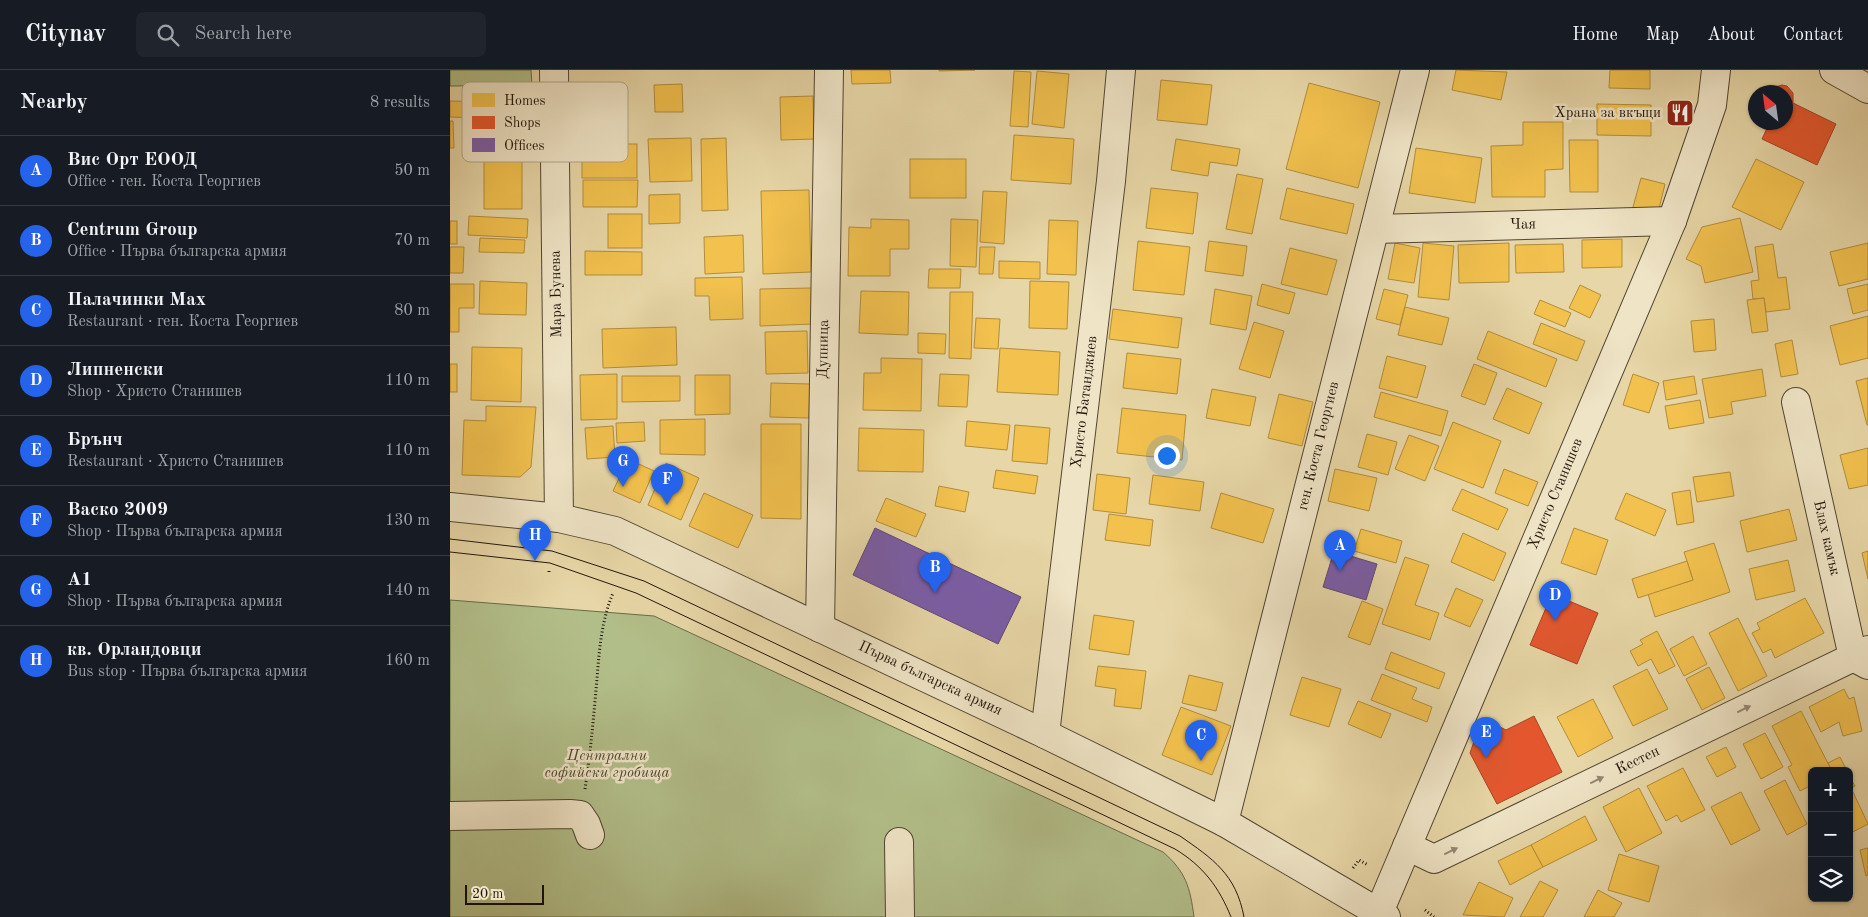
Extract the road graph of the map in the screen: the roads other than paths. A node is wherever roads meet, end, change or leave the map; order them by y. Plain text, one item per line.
1 (829, 70) edge
2 (1121, 70) edge
3 (1415, 70) edge
4 (1716, 70) edge
5 (1834, 70) edge
6 (1868, 88) edge
7 (555, 162) edge
8 (1672, 221) junction
9 (1375, 229) junction
10 (1796, 402) dead end
11 (450, 507) edge
12 (559, 518) junction
13 (820, 628) junction
14 (1864, 657) edge
15 (1045, 734) junction
16 (450, 816) edge
17 (1224, 822) junction
18 (585, 825) road end
19 (898, 842) dead end
20 (1407, 846) junction
21 (1381, 916) edge
22 (900, 917) edge

1 - 13 street, Дупница
2 - 15 street, Христо Батанджиев
3 - 9 street, ген. Коста Георгиев
4 - 8 street, Христо Станишев
5 - 6 street
7 - 12 street, Мара Бунева
8 - 9 street, Чая
8 - 20 street, Христо Станишев
9 - 17 street, ген. Коста Георгиев
10 - 14 street, Влах камък
11 - 12 street, Първа българска армия
12 - 13 street, Първа българска армия
13 - 15 street, Първа българска армия
20 -> 14 street, Кестен
15 - 17 street, Първа българска армия
16 - 18 street
17 - 21 street, Първа българска армия
19 - 22 street
20 - 21 street, Христо Станишев

